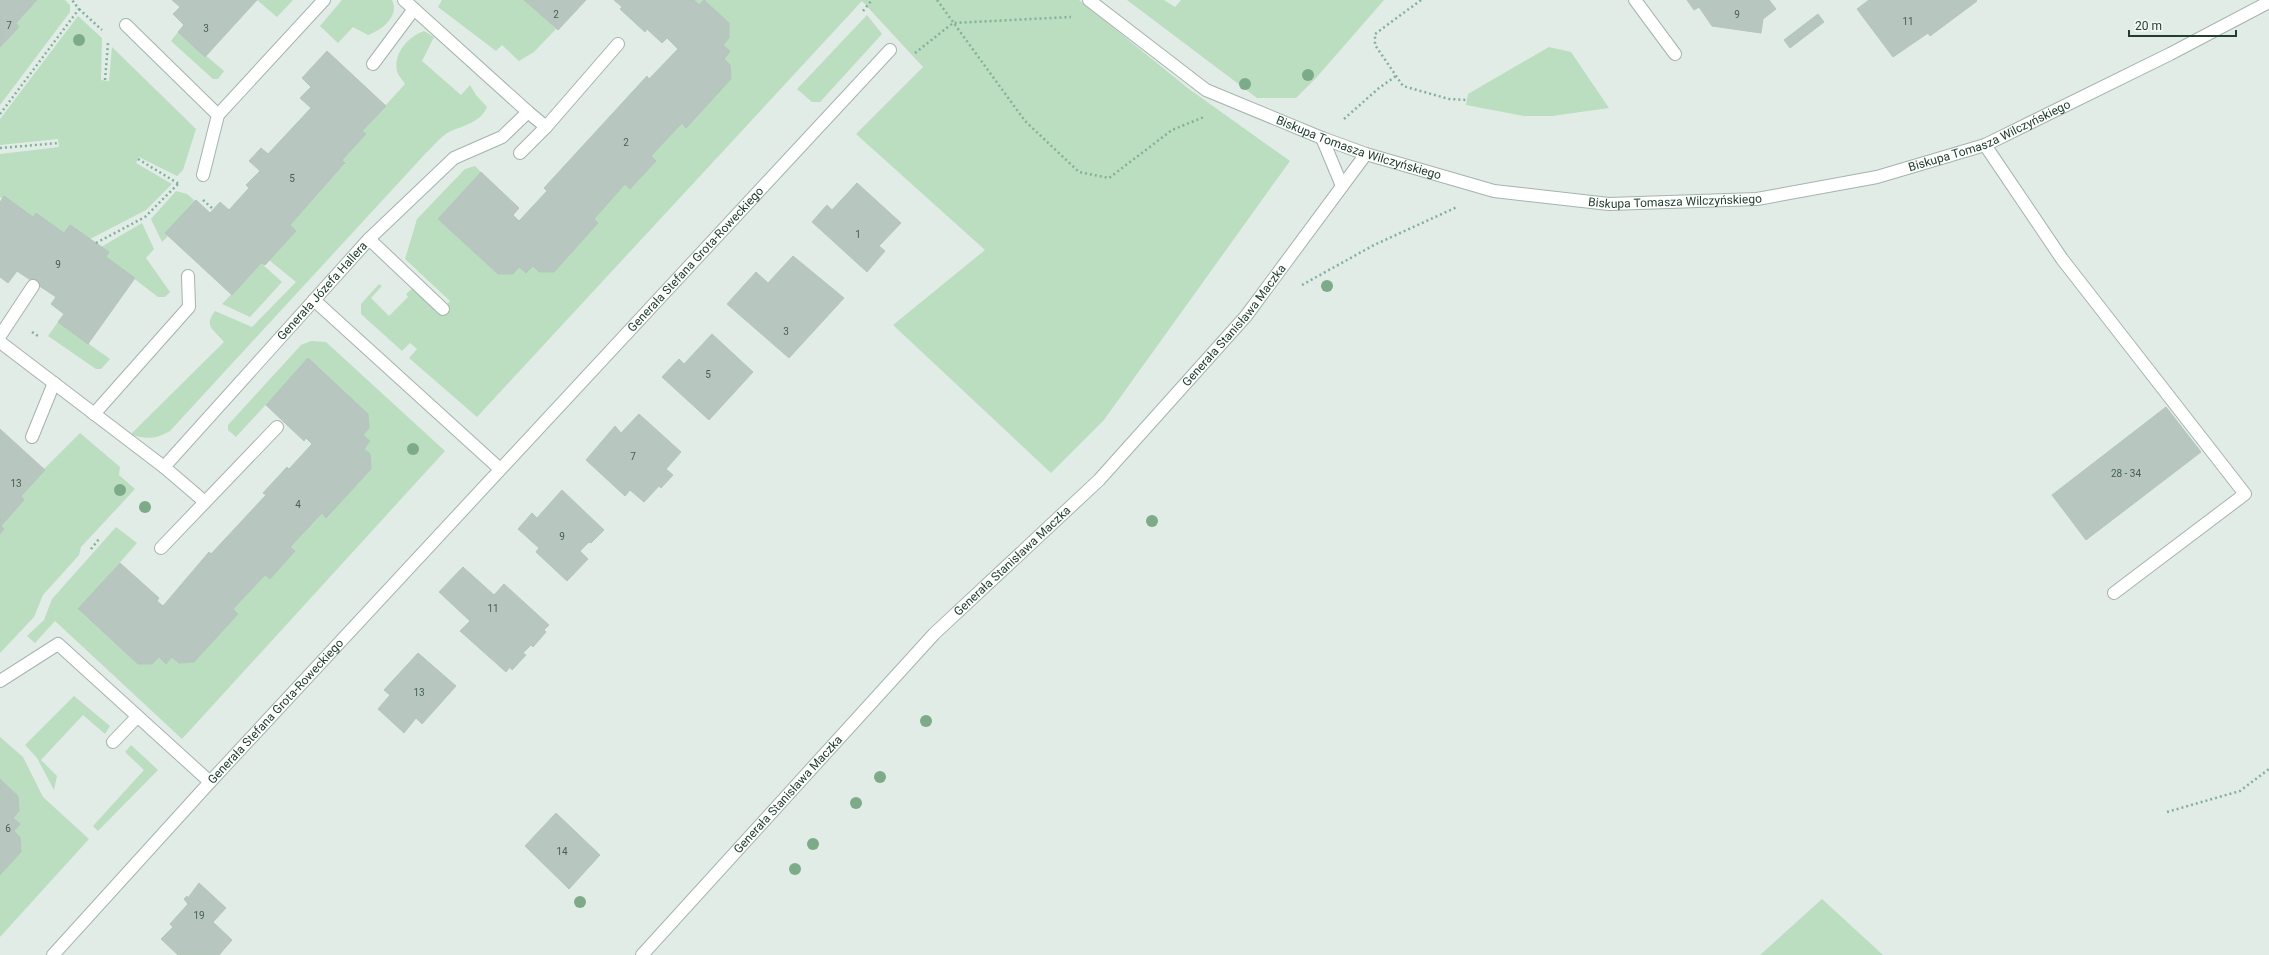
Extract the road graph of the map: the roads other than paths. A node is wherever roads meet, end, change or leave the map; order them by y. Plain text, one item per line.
1 (324, 0) edge
2 (404, 0) edge
3 (1089, 0) edge
4 (1635, 0) edge
5 (2269, 2) edge
6 (414, 9) junction
7 (126, 25) dead end
8 (618, 44) dead end
9 (890, 50) dead end
10 (1675, 54) dead end
11 (373, 64) dead end
12 (528, 112) junction
13 (218, 115) junction
14 (546, 127) junction
15 (1322, 138) junction
16 (1985, 146) junction
17 (520, 153) dead end
18 (1366, 154) junction
19 (203, 175) road end
20 (1342, 186) junction
21 (370, 239) junction
22 (188, 276) dead end
23 (32, 286) dead end
24 (314, 300) junction
25 (443, 309) dead end
26 (0, 336) edge
27 (0, 342) edge
28 (54, 383) junction
29 (94, 414) junction
30 (277, 427) dead end
31 (32, 437) dead end
32 (164, 467) junction
33 (500, 469) junction
34 (205, 502) junction
35 (161, 548) dead end
36 (2114, 593) dead end
37 (0, 682) edge
38 (137, 717) junction
39 (113, 742) dead end
40 (210, 782) junction
41 (53, 955) edge
42 (642, 955) edge

1 - 13 street
2 - 6 street
3 - 15 street, Biskupa Tomasza Wilczyńskiego
4 - 10 street
5 - 16 street, Biskupa Tomasza Wilczyńskiego
6 - 11 street
6 - 12 street
7 - 13 street
8 - 14 street
9 - 33 street, Generała Stefana Grota-Roweckiego
12 - 14 street
12 - 21 street, Generała Józefa Hallera
13 - 19 street
14 - 17 street
15 - 18 street, Biskupa Tomasza Wilczyńskiego
15 - 20 street
16 - 18 street, Biskupa Tomasza Wilczyńskiego
16 - 36 street
18 - 20 street, Generała Stanisława Maczka
20 - 42 street, Generała Stanisława Maczka
21 - 24 street, Generała Józefa Hallera
21 - 25 street
22 - 29 street
23 - 26 street
24 - 32 street, Generała Józefa Hallera
24 - 33 street
27 - 28 street
28 - 29 street
28 - 31 street
29 - 32 street
30 - 34 street
32 - 34 street
33 - 40 street, Generała Stefana Grota-Roweckiego
34 - 35 street
37 - 38 street
38 - 39 street
38 - 40 street
40 - 41 street, Generała Stefana Grota-Roweckiego

